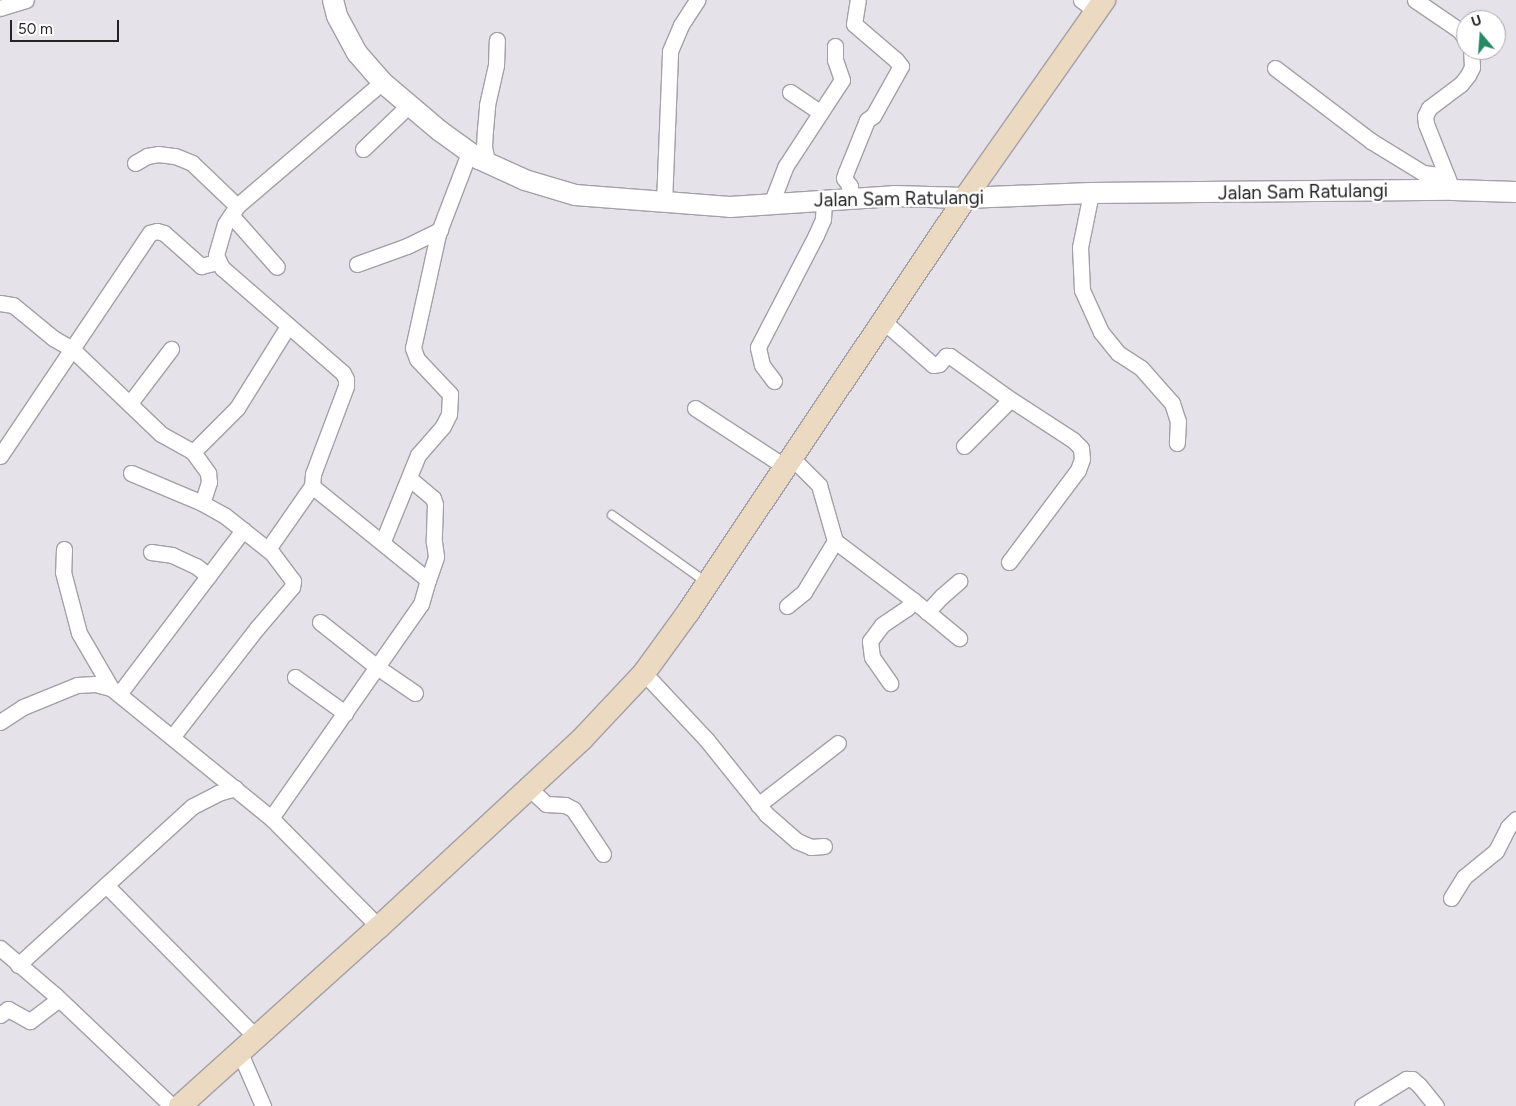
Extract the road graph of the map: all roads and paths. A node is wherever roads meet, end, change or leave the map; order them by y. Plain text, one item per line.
1 (333, 0) edge
2 (697, 0) edge
3 (858, 0) edge
4 (1415, 0) edge
5 (1094, 4) edge
6 (1456, 28) edge
7 (497, 40) dead end
8 (834, 46) dead end
9 (1472, 60) edge
10 (1275, 68) dead end
11 (382, 82) junction
12 (790, 92) dead end
13 (408, 105) junction
14 (820, 112) junction
15 (363, 149) dead end
16 (469, 153) junction
17 (487, 162) junction
18 (135, 163) dead end
19 (1450, 183) junction
20 (1516, 192) edge
21 (1091, 193) junction
22 (965, 198) junction
23 (847, 199) junction
24 (824, 200) junction
25 (664, 203) junction
26 (771, 204) junction
27 (234, 211) junction
28 (440, 230) junction
29 (217, 262) junction
30 (357, 264) dead end
31 (277, 267) dead end
32 (0, 304) edge
33 (882, 320) junction
34 (288, 326) junction
35 (72, 349) junction
36 (171, 350) dead end
37 (774, 381) dead end
38 (1010, 400) junction
39 (130, 403) junction
40 (695, 408) dead end
41 (1177, 443) dead end
42 (964, 446) dead end
43 (193, 452) junction
44 (0, 456) edge
45 (788, 462) junction
46 (131, 473) dead end
47 (409, 478) junction
48 (312, 486) junction
49 (202, 503) junction
50 (612, 515) dead end
51 (243, 530) junction
52 (383, 541) junction
53 (835, 541) junction
54 (64, 549) dead end
55 (268, 549) junction
56 (151, 552) dead end
57 (1009, 562) dead end
58 (209, 576) junction
59 (428, 580) junction
60 (959, 581) dead end
61 (707, 583) junction
62 (913, 600) junction
63 (787, 606) dead end
64 (927, 612) junction
65 (320, 622) dead end
66 (958, 638) dead end
67 (377, 667) junction
68 (644, 673) junction
69 (295, 677) dead end
70 (890, 683) dead end
71 (115, 691) junction
72 (415, 692) dead end
73 (345, 713) junction
74 (0, 722) edge
75 (173, 736) junction
76 (838, 743) dead end
77 (235, 788) junction
78 (529, 788) junction
79 (758, 804) junction
80 (272, 818) junction
81 (1516, 820) edge
82 (824, 846) dead end
83 (603, 854) dead end
84 (106, 884) junction
85 (1451, 898) dead end
86 (379, 926) junction
87 (0, 948) edge
88 (18, 965) junction
89 (59, 999) junction
90 (0, 1015) edge
91 (257, 1038) junction
92 (240, 1053) junction
93 (172, 1106) edge
94 (180, 1106) edge
95 (264, 1106) edge
96 (1362, 1106) edge
97 (1436, 1106) edge

1 - 11 street, Jalan Sam Ratulangi
2 - 25 street
3 - 23 street
4 - 6 street
5 - 22 main road
7 - 17 street
8 - 14 street
9 - 19 street
10 - 19 street
11 - 13 street, Jalan Sam Ratulangi
11 - 27 street
12 - 14 street
13 - 15 street
13 - 16 street, Jalan Sam Ratulangi
14 - 26 street
16 - 17 street, Jalan Sam Ratulangi
16 - 28 street
17 - 25 street, Jalan Sam Ratulangi
18 - 27 street
19 - 20 street, Jalan Sam Ratulangi
19 - 21 street, Jalan Sam Ratulangi
21 - 22 street, Jalan Sam Ratulangi
21 - 41 street
22 - 23 street, Jalan Sam Ratulangi
22 - 33 main road
23 - 24 street, Jalan Sam Ratulangi
24 - 26 street, Jalan Sam Ratulangi
24 - 37 street
25 - 26 street, Jalan Sam Ratulangi
27 - 29 street
27 - 31 street
28 - 30 street
28 - 47 street
29 - 34 street
29 - 35 street
32 - 35 street
33 - 38 street
33 - 45 main road
34 - 43 street
34 - 48 street
35 - 39 street
35 - 44 street
36 - 39 street
38 - 42 street
38 - 57 street
39 - 43 street
40 - 45 street
43 - 49 street
45 - 53 street
45 - 61 main road
46 - 49 street
47 - 52 street
47 - 59 street
48 - 52 street
48 - 55 street
49 - 51 street
50 - 61 lane
51 - 55 street
51 - 58 street
52 - 59 street
53 - 62 street
53 - 63 street
54 - 71 street
55 - 75 street
56 - 58 street
58 - 71 street
59 - 67 street
60 - 64 street
61 - 68 main road
62 - 64 street
62 - 70 street
64 - 66 street
65 - 67 street
67 - 72 street
67 - 73 street
68 - 78 main road
68 - 79 street
69 - 73 street
71 - 74 street
71 - 75 street
73 - 80 street
75 - 77 street
76 - 79 street
77 - 80 street
77 - 84 street
78 - 83 street
78 - 86 main road
79 - 82 street
80 - 86 street
81 - 85 street
84 - 88 street
84 - 91 street
86 - 91 main road
87 - 88 street
88 - 89 street
89 - 90 street
89 - 93 street
91 - 92 main road
92 - 94 main road
92 - 95 street
96 - 97 street

